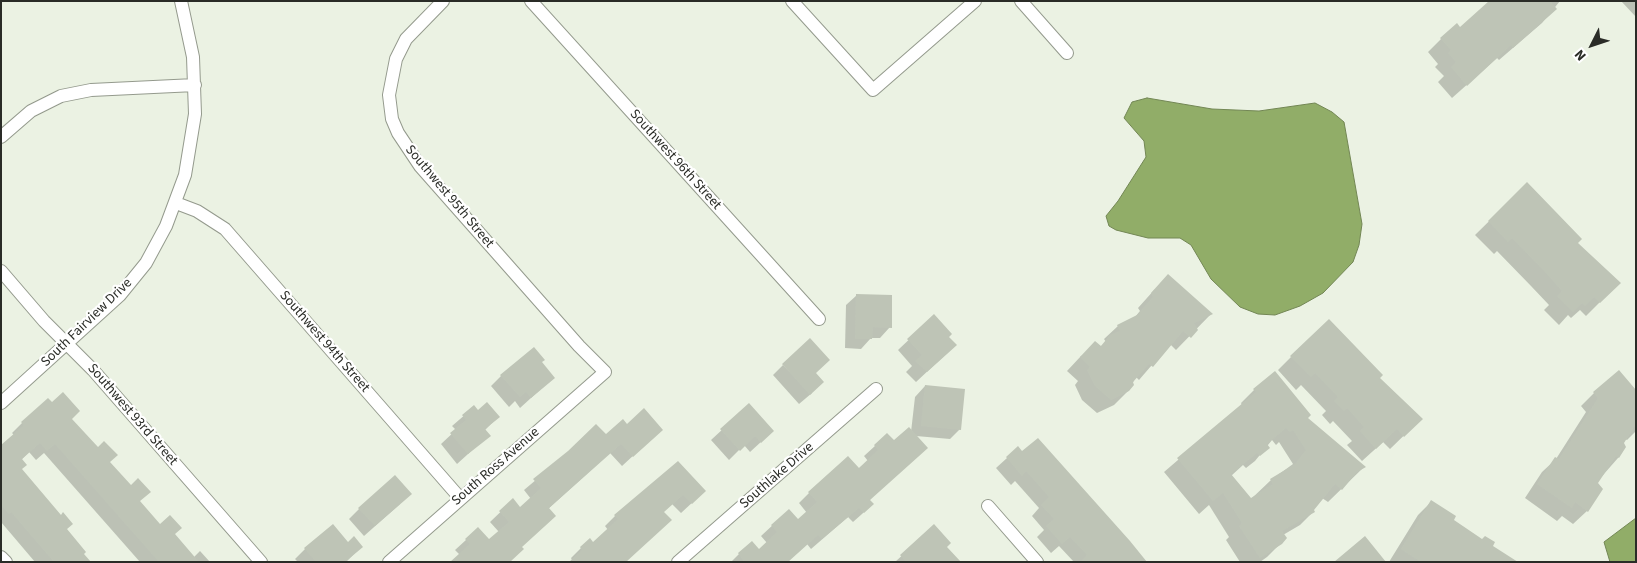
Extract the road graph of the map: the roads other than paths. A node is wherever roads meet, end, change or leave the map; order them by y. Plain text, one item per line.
1 (181, 1) edge
2 (443, 1) edge
3 (530, 1) edge
4 (792, 1) edge
5 (975, 1) edge
6 (1021, 1) edge
7 (1067, 53) dead end
8 (195, 85) junction
9 (1, 137) edge
10 (176, 203) junction
11 (1, 271) edge
12 (819, 320) dead end
13 (67, 344) junction
14 (605, 372) joint
15 (876, 389) dead end
16 (1, 403) edge
17 (460, 498) junction
18 (988, 506) dead end
19 (1, 557) edge
20 (6, 562) edge
21 (261, 562) edge
22 (389, 562) edge
23 (678, 562) edge
24 (1037, 562) edge

1 - 8 street, South Fairview Drive
2 - 14 street, Southwest 95th Street
3 - 12 street, Southwest 96th Street
4 - 5 street
6 - 7 street
8 - 9 street
8 - 10 street, South Fairview Drive
10 - 13 street, South Fairview Drive
10 - 17 street, Southwest 94th Street
11 - 13 street, Southwest 93rd Street
13 - 16 street, South Fairview Drive
13 - 21 street, Southwest 93rd Street
14 - 17 street, South Ross Avenue
15 - 23 street, Southlake Drive
17 - 22 street, South Ross Avenue
18 - 24 street
19 - 20 street

